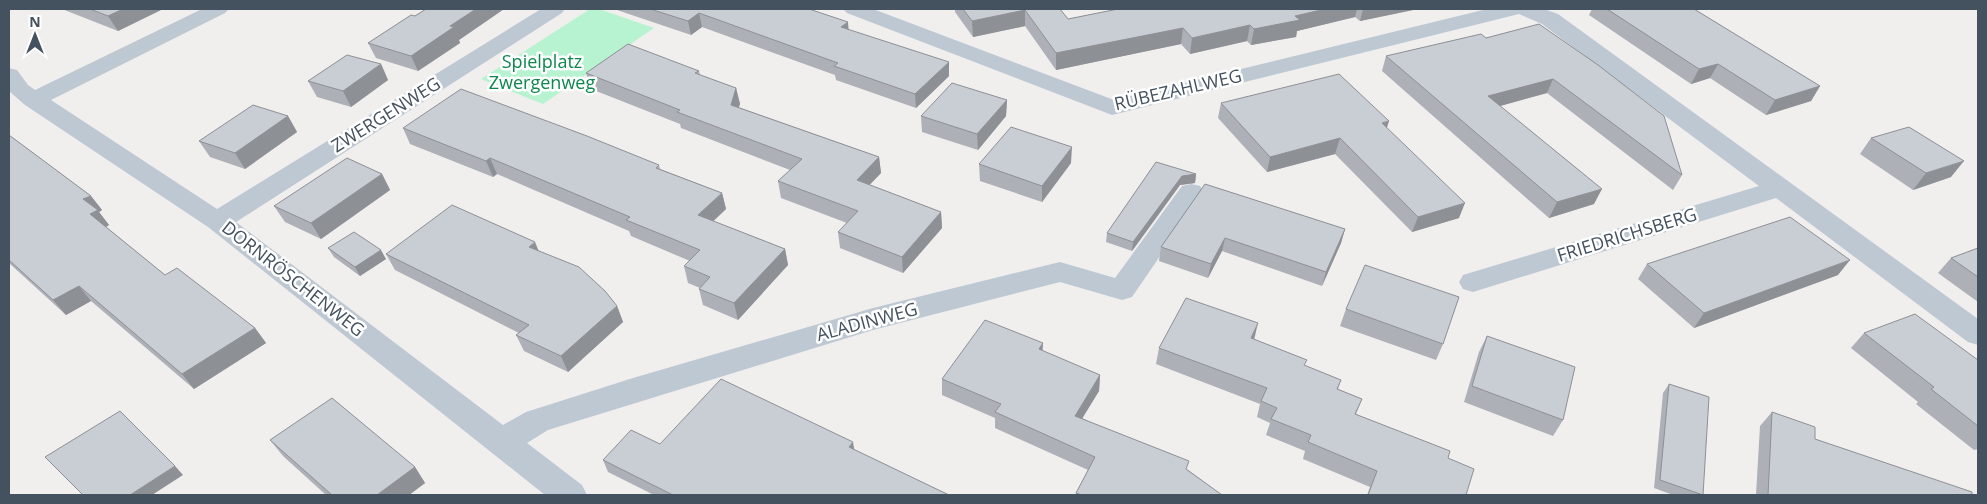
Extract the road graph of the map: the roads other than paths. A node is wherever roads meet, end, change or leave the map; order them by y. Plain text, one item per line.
1 (218, 9) edge
2 (555, 9) edge
3 (854, 9) edge
4 (1512, 9) edge
5 (1526, 9) edge
6 (9, 74) edge
7 (34, 100) junction
8 (1780, 188) junction
9 (1191, 192) dead end
10 (217, 221) junction
11 (1473, 282) dead end
12 (1978, 334) edge
13 (502, 442) junction
14 (570, 495) edge

1 - 7 street
2 - 10 street, ZWERGENWEG
3 - 4 street, RÜBEZAHLWEG
5 - 8 street
6 - 7 street, DORNRÖSCHENWEG
7 - 10 street, DORNRÖSCHENWEG
8 - 11 street, FRIEDRICHSBERG
8 - 12 street
9 - 13 street, ALADINWEG
10 - 13 street, DORNRÖSCHENWEG
13 - 14 street, DORNRÖSCHENWEG

